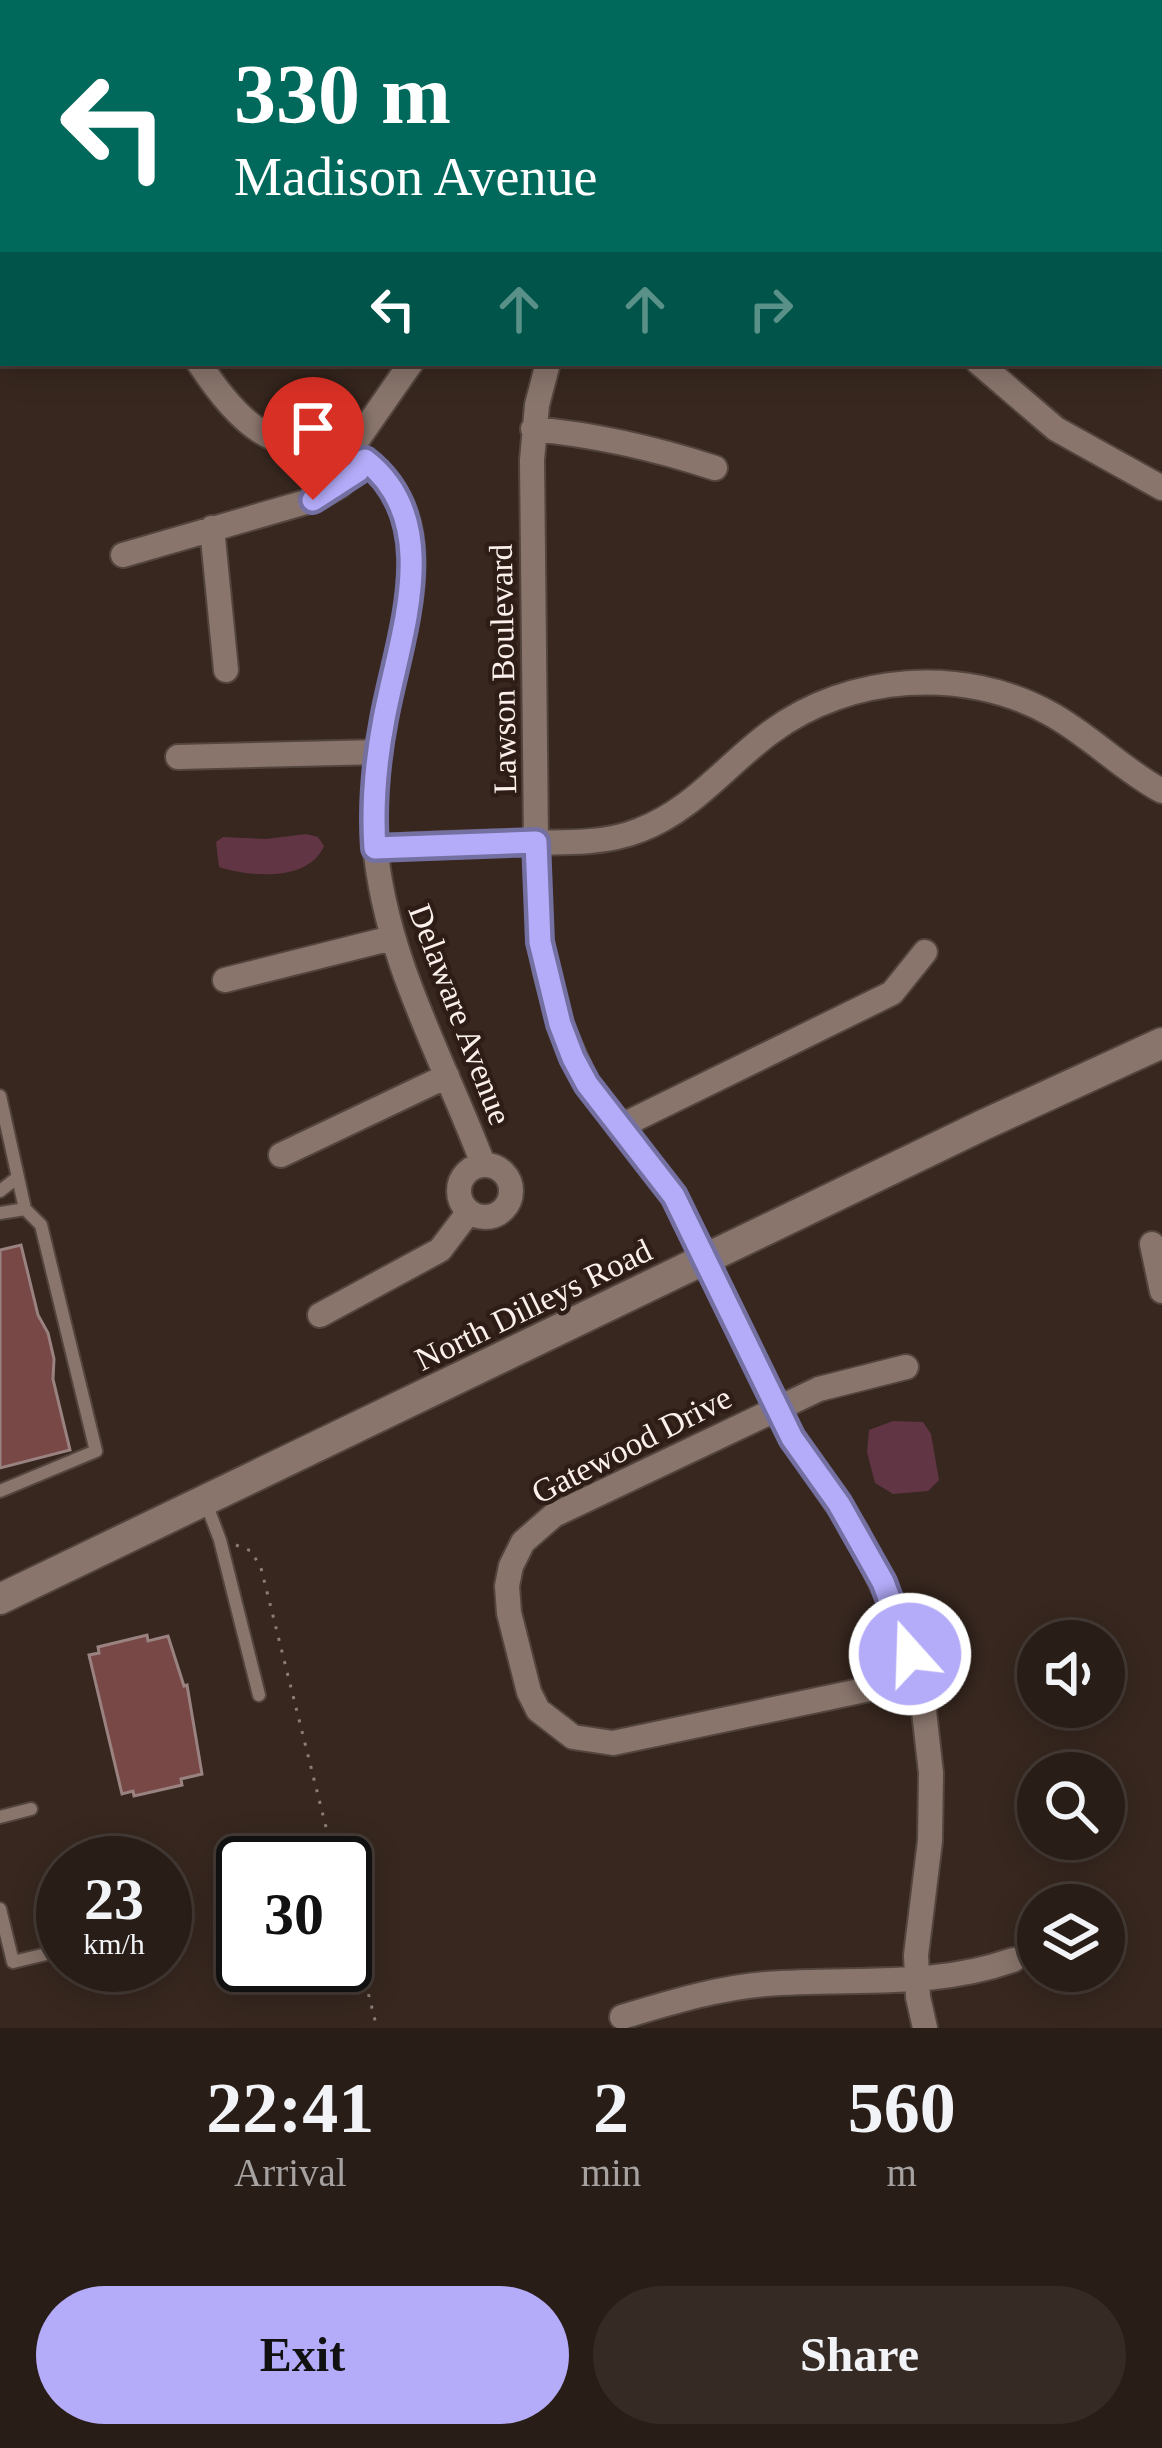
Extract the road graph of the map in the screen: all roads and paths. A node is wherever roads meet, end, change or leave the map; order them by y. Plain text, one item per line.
1 (410, 366) edge
2 (547, 366) edge
3 (982, 366) edge
4 (208, 367) edge
5 (533, 429) junction
6 (357, 456) junction
7 (715, 468) dead end
8 (1162, 488) edge
9 (212, 528) junction
10 (123, 555) dead end
11 (226, 670) dead end
12 (379, 752) junction
13 (178, 757) dead end
14 (1162, 791) edge
15 (536, 842) junction
16 (375, 848) junction
17 (392, 938) junction
18 (925, 952) dead end
19 (225, 980) dead end
20 (1162, 1042) edge
21 (447, 1076) junction
22 (0, 1096) edge
23 (619, 1127) junction
24 (281, 1155) dead end
25 (483, 1164) junction
26 (18, 1178) junction
27 (0, 1191) edge
28 (25, 1209) junction
29 (0, 1213) edge
30 (468, 1213) junction
31 (1152, 1244) dead end
32 (707, 1259) junction
33 (1162, 1291) edge
34 (320, 1315) dead end
35 (906, 1367) dead end
36 (777, 1408) junction
37 (0, 1491) edge
38 (206, 1502) junction
39 (220, 1540) junction
40 (0, 1599) edge
41 (917, 1679) junction
42 (259, 1695) dead end
43 (31, 1809) dead end
44 (0, 1816) edge
45 (328, 1836) edge
46 (0, 1909) edge
47 (36, 1956) edge
48 (1013, 1960) dead end
49 (916, 1981) junction
50 (368, 1992) edge
51 (622, 2017) dead end
52 (377, 2028) edge
53 (925, 2028) edge

1 - 6 street
2 - 5 street, Lawson Boulevard
3 - 8 street
4 - 6 street
5 - 7 street
5 - 15 street, Lawson Boulevard
6 - 9 street
6 - 12 street, Delaware Avenue
9 - 10 street
9 - 11 street
12 - 13 street
12 - 16 street, Delaware Avenue
14 - 15 street
15 - 16 street
15 - 23 street, Lawson Boulevard
16 - 17 street, Delaware Avenue
17 - 19 street
17 - 21 street, Delaware Avenue
18 - 23 street
20 - 32 street, North Dilleys Road
21 - 24 street
21 - 25 street, Delaware Avenue
22 - 26 lane
23 - 32 street, Lawson Boulevard
25 - 30 street, Delaware Avenue
25 - 30 street, Delaware Avenue
26 - 27 lane
26 - 28 lane
28 - 29 lane
28 - 37 lane
30 - 34 street
31 - 33 street
32 - 36 street, Lawson Boulevard
32 - 38 street, North Dilleys Road
35 - 36 street, Gatewood Drive
36 - 41 street, Lawson Boulevard
36 - 41 street, Gatewood Drive
38 - 39 lane
38 - 40 street, North Dilleys Road
39 - 42 lane
39 - 45 path
41 - 49 street, Lawson Boulevard
43 - 44 lane
46 - 47 lane
48 - 49 street
49 - 51 street
49 - 53 street, Lawson Boulevard
50 - 52 path

